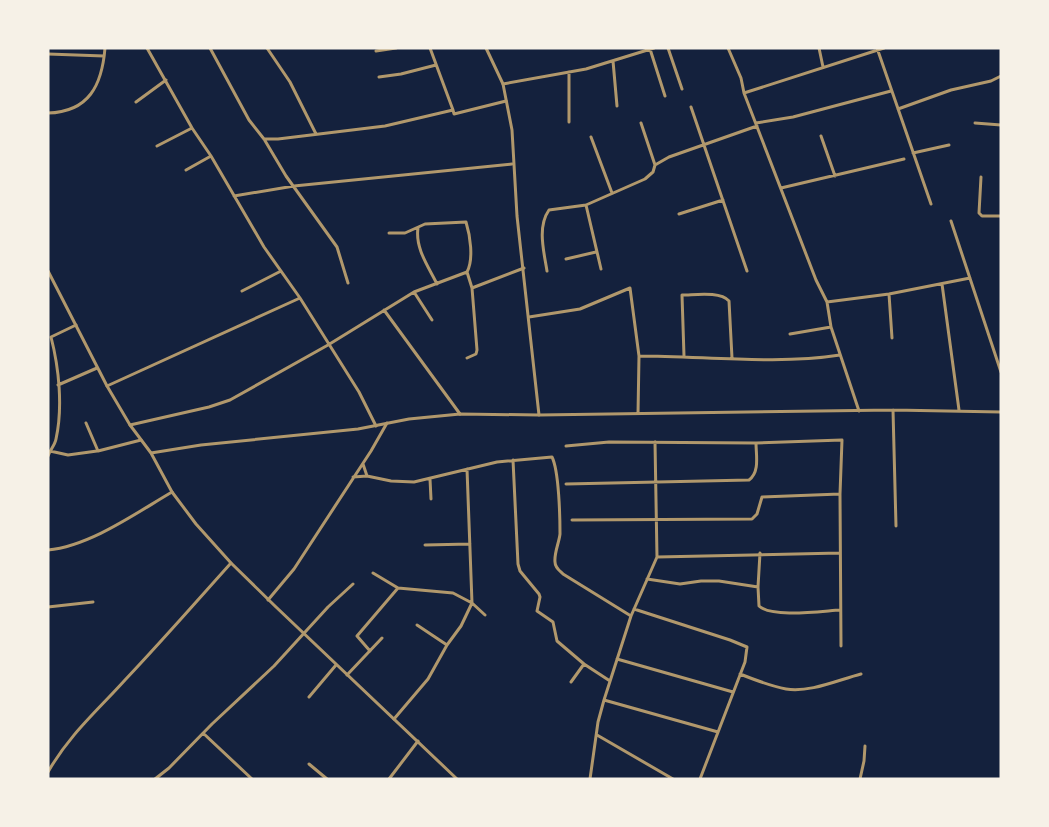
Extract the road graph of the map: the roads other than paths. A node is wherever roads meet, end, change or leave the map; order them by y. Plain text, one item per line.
1 (105, 48) edge
2 (147, 48) edge
3 (210, 48) edge
4 (267, 48) edge
5 (396, 48) edge
6 (430, 48) edge
7 (486, 48) edge
8 (654, 48) edge
9 (668, 48) edge
10 (728, 48) edge
11 (819, 48) edge
12 (884, 48) edge
13 (877, 49) edge
14 (650, 50) junction
15 (376, 51) dead end
16 (48, 54) edge
17 (105, 57) junction
18 (613, 61) junction
19 (436, 65) junction
20 (823, 67) junction
21 (569, 72) junction
22 (1001, 76) edge
23 (380, 77) dead end
24 (166, 80) junction
25 (503, 84) junction
26 (682, 89) dead end
27 (891, 91) junction
28 (744, 93) junction
29 (664, 96) dead end
30 (506, 101) junction
31 (136, 102) dead end
32 (617, 106) dead end
33 (691, 107) dead end
34 (898, 109) junction
35 (453, 110) junction
36 (48, 113) edge
37 (569, 122) dead end
38 (641, 123) dead end
39 (975, 123) dead end
40 (757, 124) junction
41 (1001, 125) edge
42 (192, 128) junction
43 (316, 134) junction
44 (821, 136) dead end
45 (591, 137) dead end
46 (264, 139) junction
47 (705, 145) junction
48 (949, 145) dead end
49 (158, 146) dead end
50 (913, 153) junction
51 (211, 156) junction
52 (904, 159) dead end
53 (512, 164) junction
54 (655, 165) junction
55 (186, 170) dead end
56 (835, 176) junction
57 (981, 177) dead end
58 (294, 186) junction
59 (782, 188) junction
60 (612, 193) junction
61 (234, 196) junction
62 (723, 200) junction
63 (931, 204) dead end
64 (586, 205) junction
65 (679, 214) dead end
66 (1001, 216) edge
67 (951, 221) dead end
68 (418, 228) junction
69 (389, 233) dead end
70 (597, 252) junction
71 (566, 259) dead end
72 (524, 268) junction
73 (601, 269) dead end
74 (747, 270) dead end
75 (48, 271) edge
76 (281, 271) junction
77 (547, 271) dead end
78 (467, 272) junction
79 (970, 278) junction
80 (348, 283) dead end
81 (437, 284) junction
82 (942, 284) junction
83 (472, 288) junction
84 (242, 291) dead end
85 (414, 292) junction
86 (890, 294) junction
87 (300, 298) junction
88 (827, 302) junction
89 (384, 310) junction
90 (529, 317) junction
91 (432, 320) dead end
92 (76, 325) junction
93 (831, 327) junction
94 (790, 334) dead end
95 (892, 338) dead end
96 (328, 345) junction
97 (840, 355) junction
98 (639, 356) junction
99 (684, 356) junction
100 (466, 358) dead end
101 (732, 358) junction
102 (97, 368) junction
103 (1001, 372) edge
104 (58, 385) junction
105 (107, 386) junction
106 (893, 410) junction
107 (859, 411) junction
108 (959, 411) junction
109 (1001, 411) edge
110 (460, 414) junction
111 (638, 414) junction
112 (539, 415) junction
113 (86, 423) dead end
114 (387, 423) junction
115 (130, 425) junction
116 (376, 426) junction
117 (141, 440) junction
118 (655, 442) junction
119 (756, 443) junction
120 (566, 446) dead end
121 (50, 451) junction
122 (98, 451) junction
123 (151, 453) junction
124 (48, 456) edge
125 (513, 460) junction
126 (363, 463) junction
127 (467, 469) junction
128 (367, 476) junction
129 (353, 477) junction
130 (430, 479) junction
131 (656, 481) junction
132 (566, 484) dead end
133 (172, 492) junction
134 (840, 494) junction
135 (431, 499) dead end
136 (572, 520) dead end
137 (657, 520) junction
138 (896, 526) dead end
139 (470, 544) junction
140 (425, 545) dead end
141 (48, 550) edge
142 (760, 553) junction
143 (840, 553) junction
144 (657, 557) junction
145 (231, 563) junction
146 (373, 573) dead end
147 (647, 579) junction
148 (353, 584) dead end
149 (758, 587) junction
150 (398, 588) junction
151 (268, 600) junction
152 (93, 602) dead end
153 (472, 603) junction
154 (48, 607) edge
155 (634, 609) junction
156 (840, 610) junction
157 (485, 615) dead end
158 (631, 616) junction
159 (417, 625) dead end
160 (303, 634) junction
161 (382, 638) dead end
162 (447, 645) junction
163 (841, 646) dead end
164 (370, 651) junction
165 (617, 659) junction
166 (584, 664) junction
167 (336, 665) junction
168 (740, 674) junction
169 (861, 674) dead end
170 (347, 675) junction
171 (610, 681) junction
172 (571, 682) dead end
173 (733, 692) junction
174 (309, 697) dead end
175 (604, 700) junction
176 (394, 719) junction
177 (718, 732) junction
178 (202, 733) junction
179 (596, 735) junction
180 (418, 741) junction
181 (865, 746) dead end
182 (309, 764) dead end
183 (48, 772) edge
184 (155, 779) edge
185 (252, 779) edge
186 (327, 779) edge
187 (389, 779) edge
188 (457, 779) edge
189 (590, 779) edge
190 (673, 779) edge
191 (700, 779) edge
192 (860, 779) edge

1 - 17 street
2 - 24 street
3 - 46 street
4 - 43 street
5 - 15 street
6 - 19 street
7 - 25 street
8 - 14 street
9 - 26 street
10 - 28 street
11 - 20 street
12 - 13 street
13 - 20 street
13 - 27 street
14 - 18 street
14 - 29 street
16 - 17 street
17 - 36 street
18 - 21 street
18 - 32 street
19 - 23 street
19 - 35 street
20 - 28 street
21 - 25 street
21 - 37 street
22 - 34 street
24 - 31 street
24 - 42 street
25 - 30 street
27 - 34 street
27 - 40 street
28 - 40 street
30 - 35 street
30 - 53 street
33 - 47 street
34 - 50 street
35 - 43 street
38 - 54 street
39 - 41 street
40 - 47 street
40 - 59 street
42 - 49 street
42 - 51 street
43 - 46 street
44 - 56 street
45 - 60 street
46 - 58 street
47 - 54 street
47 - 62 street
48 - 50 street
50 - 63 street
51 - 55 street
51 - 61 street
52 - 56 street
53 - 58 street
53 - 72 street
54 - 60 street
56 - 59 street
57 - 66 street
58 - 61 street
58 - 80 street
59 - 88 street
60 - 64 street
61 - 76 street
62 - 65 street
62 - 74 street
64 - 70 street
64 - 77 street
67 - 79 street
68 - 69 street
68 - 78 street
68 - 81 street
70 - 71 street
70 - 73 street
72 - 83 street
72 - 90 street
75 - 92 street
76 - 84 street
76 - 87 street
78 - 81 street
78 - 83 street
79 - 82 street
79 - 103 street
81 - 85 street
82 - 86 street
82 - 108 street
83 - 100 street
85 - 89 street
85 - 91 street
86 - 88 street
86 - 95 street
87 - 96 street
87 - 105 street
88 - 93 street
89 - 96 street
89 - 110 street
90 - 98 street
90 - 112 street
92 - 102 street
92 - 104 street
93 - 94 street
93 - 97 street
96 - 115 street
96 - 116 street
97 - 101 street
97 - 107 street
98 - 99 street
98 - 111 street
99 - 101 street
99 - 101 street
102 - 104 street
102 - 105 street
104 - 121 street
105 - 115 street
106 - 107 street
106 - 108 street
106 - 138 street
107 - 111 street
108 - 109 street
110 - 112 street
110 - 114 street
111 - 112 street
113 - 122 street
114 - 116 street
114 - 126 street
115 - 117 street
116 - 123 street
117 - 122 street
117 - 123 street
118 - 119 street
118 - 120 street
118 - 131 street
119 - 131 street
119 - 134 street
121 - 122 street
121 - 124 street
123 - 133 street
125 - 127 street
125 - 158 street
125 - 166 street
126 - 128 street
126 - 129 street
127 - 130 street
127 - 139 street
128 - 129 street
128 - 130 street
129 - 151 street
130 - 135 street
131 - 132 street
131 - 137 street
133 - 141 street
133 - 145 street
134 - 137 street
134 - 143 street
136 - 137 street
137 - 144 street
139 - 140 street
139 - 153 street
142 - 143 street
142 - 144 street
142 - 149 street
143 - 156 street
144 - 147 street
145 - 151 street
145 - 183 street
146 - 150 street
147 - 149 street
147 - 155 street
148 - 160 street
149 - 156 street
150 - 153 street
150 - 164 street
151 - 160 street
152 - 154 street
153 - 157 street
153 - 162 street
155 - 158 street
155 - 168 street
156 - 163 street
158 - 165 street
159 - 162 street
160 - 167 street
160 - 178 street
161 - 164 street
162 - 176 street
164 - 170 street
165 - 171 street
165 - 173 street
166 - 171 street
166 - 172 street
167 - 170 street
167 - 174 street
168 - 169 street
168 - 173 street
170 - 176 street
171 - 175 street
173 - 177 street
175 - 177 street
175 - 179 street
176 - 180 street
177 - 191 street
178 - 184 street
178 - 185 street
179 - 189 street
179 - 190 street
180 - 187 street
180 - 188 street
181 - 192 street
182 - 186 street

